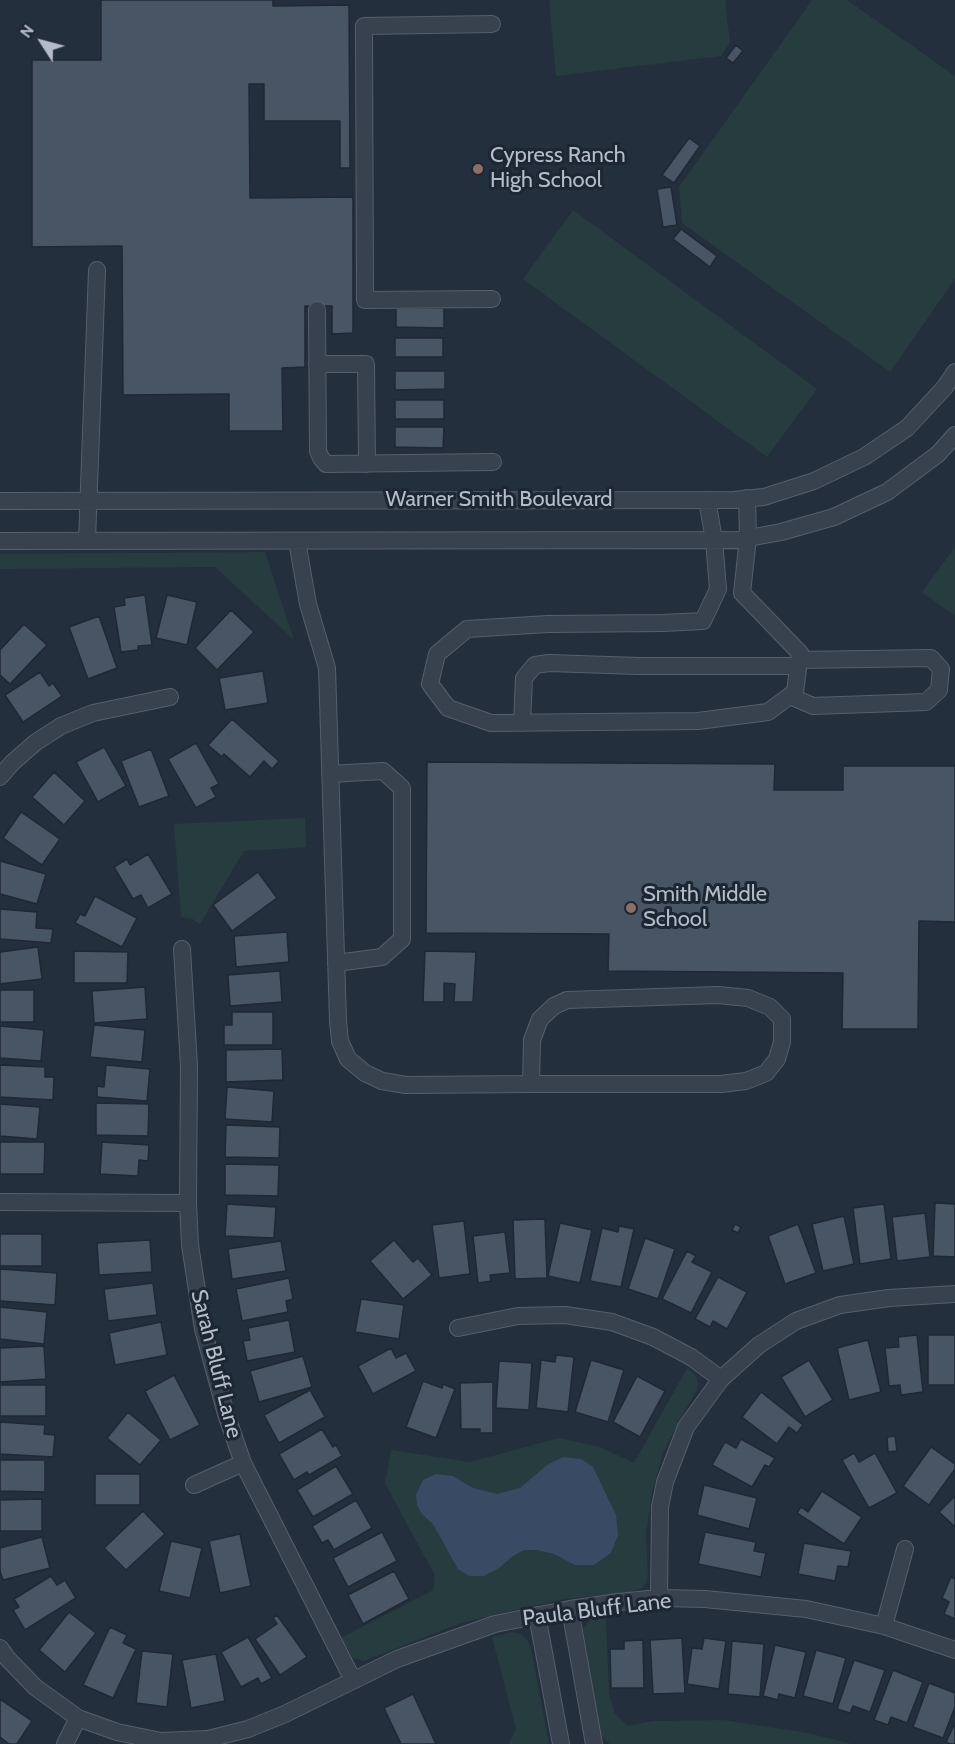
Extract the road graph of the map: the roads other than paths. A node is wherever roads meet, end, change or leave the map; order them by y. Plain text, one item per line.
1 (492, 24) dead end
2 (97, 270) dead end
3 (492, 299) dead end
4 (317, 310) dead end
5 (317, 364) junction
6 (955, 372) edge
7 (955, 435) edge
8 (493, 462) dead end
9 (367, 464) junction
10 (747, 498) junction
11 (707, 500) junction
12 (0, 501) edge
13 (87, 501) junction
14 (748, 538) junction
15 (714, 540) junction
16 (0, 541) edge
17 (87, 541) junction
18 (297, 541) junction
19 (798, 663) junction
20 (790, 696) junction
21 (170, 697) dead end
22 (522, 723) junction
23 (0, 750) edge
24 (12, 763) junction
25 (330, 774) junction
26 (0, 777) edge
27 (182, 949) dead end
28 (336, 963) junction
29 (531, 1084) junction
30 (0, 1202) edge
31 (188, 1203) junction
32 (955, 1294) edge
33 (458, 1328) dead end
34 (721, 1379) junction
35 (243, 1463) junction
36 (194, 1485) dead end
37 (905, 1549) dead end
38 (659, 1598) junction
39 (570, 1609) junction
40 (537, 1615) junction
41 (884, 1626) junction
42 (0, 1648) edge
43 (955, 1650) edge
44 (352, 1680) junction
45 (78, 1718) junction
46 (65, 1744) edge
47 (561, 1744) edge
48 (594, 1744) edge

1 - 3 street
2 - 13 street
4 - 5 street
5 - 9 street
5 - 9 street
6 - 10 street, Warner Smith Boulevard
7 - 14 street, Warner Smith Boulevard
8 - 9 street
10 - 11 street, Warner Smith Boulevard
10 - 14 street
11 - 13 street, Warner Smith Boulevard
11 - 15 street
12 - 13 street, Warner Smith Boulevard
13 - 17 street
14 - 15 street, Warner Smith Boulevard
14 - 19 street
15 - 18 street, Warner Smith Boulevard
15 - 22 street
16 - 17 street, Warner Smith Boulevard
17 - 18 street, Warner Smith Boulevard
18 - 25 street
19 - 20 street
19 - 20 street
19 - 22 street
20 - 22 street
21 - 24 street
23 - 24 street
24 - 26 street
25 - 28 street
25 - 28 street
27 - 31 street, Sarah Bluff Lane
28 - 29 street
29 - 29 street
30 - 31 street
31 - 35 street, Sarah Bluff Lane
32 - 34 street
33 - 34 street
34 - 38 street
35 - 36 street
35 - 44 street, Sarah Bluff Lane
37 - 41 street
38 - 39 street, Paula Bluff Lane
38 - 41 street, Paula Bluff Lane
39 - 40 street, Paula Bluff Lane
39 - 48 street
40 - 44 street, Paula Bluff Lane
40 - 47 street
41 - 43 street, Paula Bluff Lane
42 - 45 street, Paula Bluff Lane
44 - 45 street, Paula Bluff Lane
45 - 46 street

